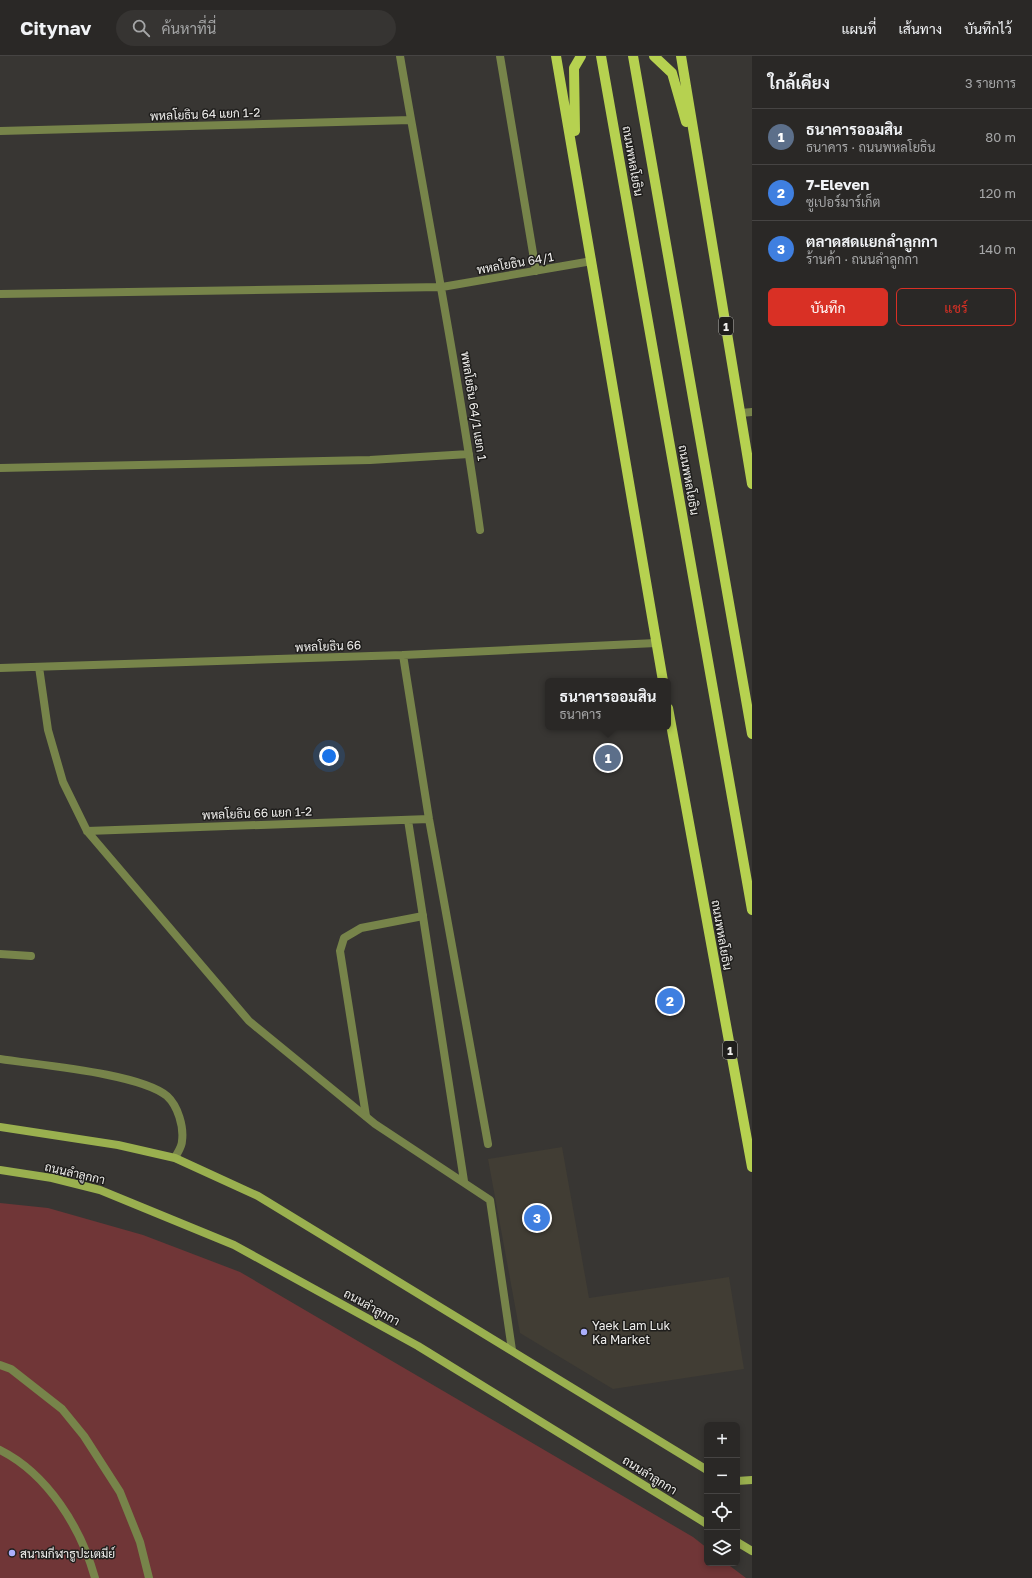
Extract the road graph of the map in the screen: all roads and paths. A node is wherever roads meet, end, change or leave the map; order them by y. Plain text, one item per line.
1 (400, 56) edge
2 (500, 56) edge
3 (556, 56) edge
4 (581, 56) edge
5 (601, 56) edge
6 (633, 56) edge
7 (654, 56) edge
8 (681, 56) edge
9 (411, 120) junction
10 (0, 131) edge
11 (699, 168) junction
12 (578, 179) junction
13 (592, 261) junction
14 (536, 271) junction
15 (442, 287) junction
16 (0, 294) edge
17 (752, 412) edge
18 (741, 413) junction
19 (469, 454) junction
20 (0, 468) edge
21 (752, 484) edge
22 (480, 530) dead end
23 (656, 643) junction
24 (403, 655) junction
25 (39, 667) junction
26 (0, 668) edge
27 (662, 678) edge
28 (671, 724) edge
29 (752, 734) edge
30 (429, 819) junction
31 (408, 820) junction
32 (87, 831) junction
33 (752, 910) edge
34 (423, 916) junction
35 (0, 954) edge
36 (31, 956) dead end
37 (0, 1059) edge
38 (366, 1116) junction
39 (0, 1127) edge
40 (488, 1144) dead end
41 (175, 1158) junction
42 (752, 1166) edge
43 (0, 1170) edge
44 (464, 1181) junction
45 (512, 1350) junction
46 (0, 1365) edge
47 (0, 1450) edge
48 (704, 1468) edge
49 (752, 1480) edge
50 (740, 1481) edge
51 (704, 1522) edge
52 (740, 1544) edge
53 (752, 1551) edge
54 (95, 1578) edge
55 (149, 1578) edge

1 - 9 street, พหลโยธิน 64/1 แยก 1
2 - 14 street
3 - 12 main road
4 - 12 main road
5 - 33 main road, ถนนพหลโยธิน
6 - 29 main road, ถนนพหลโยธิน
7 - 11 main road
8 - 11 main road, 1
9 - 10 street, พหลโยธิน 64 แยก 1-2
9 - 15 street, พหลโยธิน 64/1 แยก 1
11 - 18 main road, 1
12 - 13 main road
13 - 14 street, พหลโยธิน 64/1
13 - 23 main road
14 - 15 street, พหลโยธิน 64/1
15 - 16 street, พหลโยธิน 64/1
15 - 19 street, พหลโยธิน 64/1 แยก 1
17 - 18 street
18 - 21 main road, 1
19 - 20 street
19 - 22 street, พหลโยธิน 64/1 แยก 1
23 - 24 street, พหลโยธิน 66
23 - 27 main road
24 - 25 street, พหลโยธิน 66
24 - 30 street
25 - 26 street, พหลโยธิน 66
25 - 32 street
28 - 42 main road, ถนนพหลโยธิน / 1
30 - 31 street, พหลโยธิน 66 แยก 1-2
30 - 40 street
31 - 32 street, พหลโยธิน 66 แยก 1-2
31 - 34 street
32 - 38 street
34 - 38 street
34 - 44 street
35 - 36 street
37 - 41 street
38 - 44 street
39 - 41 main road
41 - 45 main road
43 - 51 main road, ถนนลำลูกกา
44 - 45 street
45 - 48 main road
46 - 55 street
47 - 54 street
49 - 50 main road
52 - 53 main road

